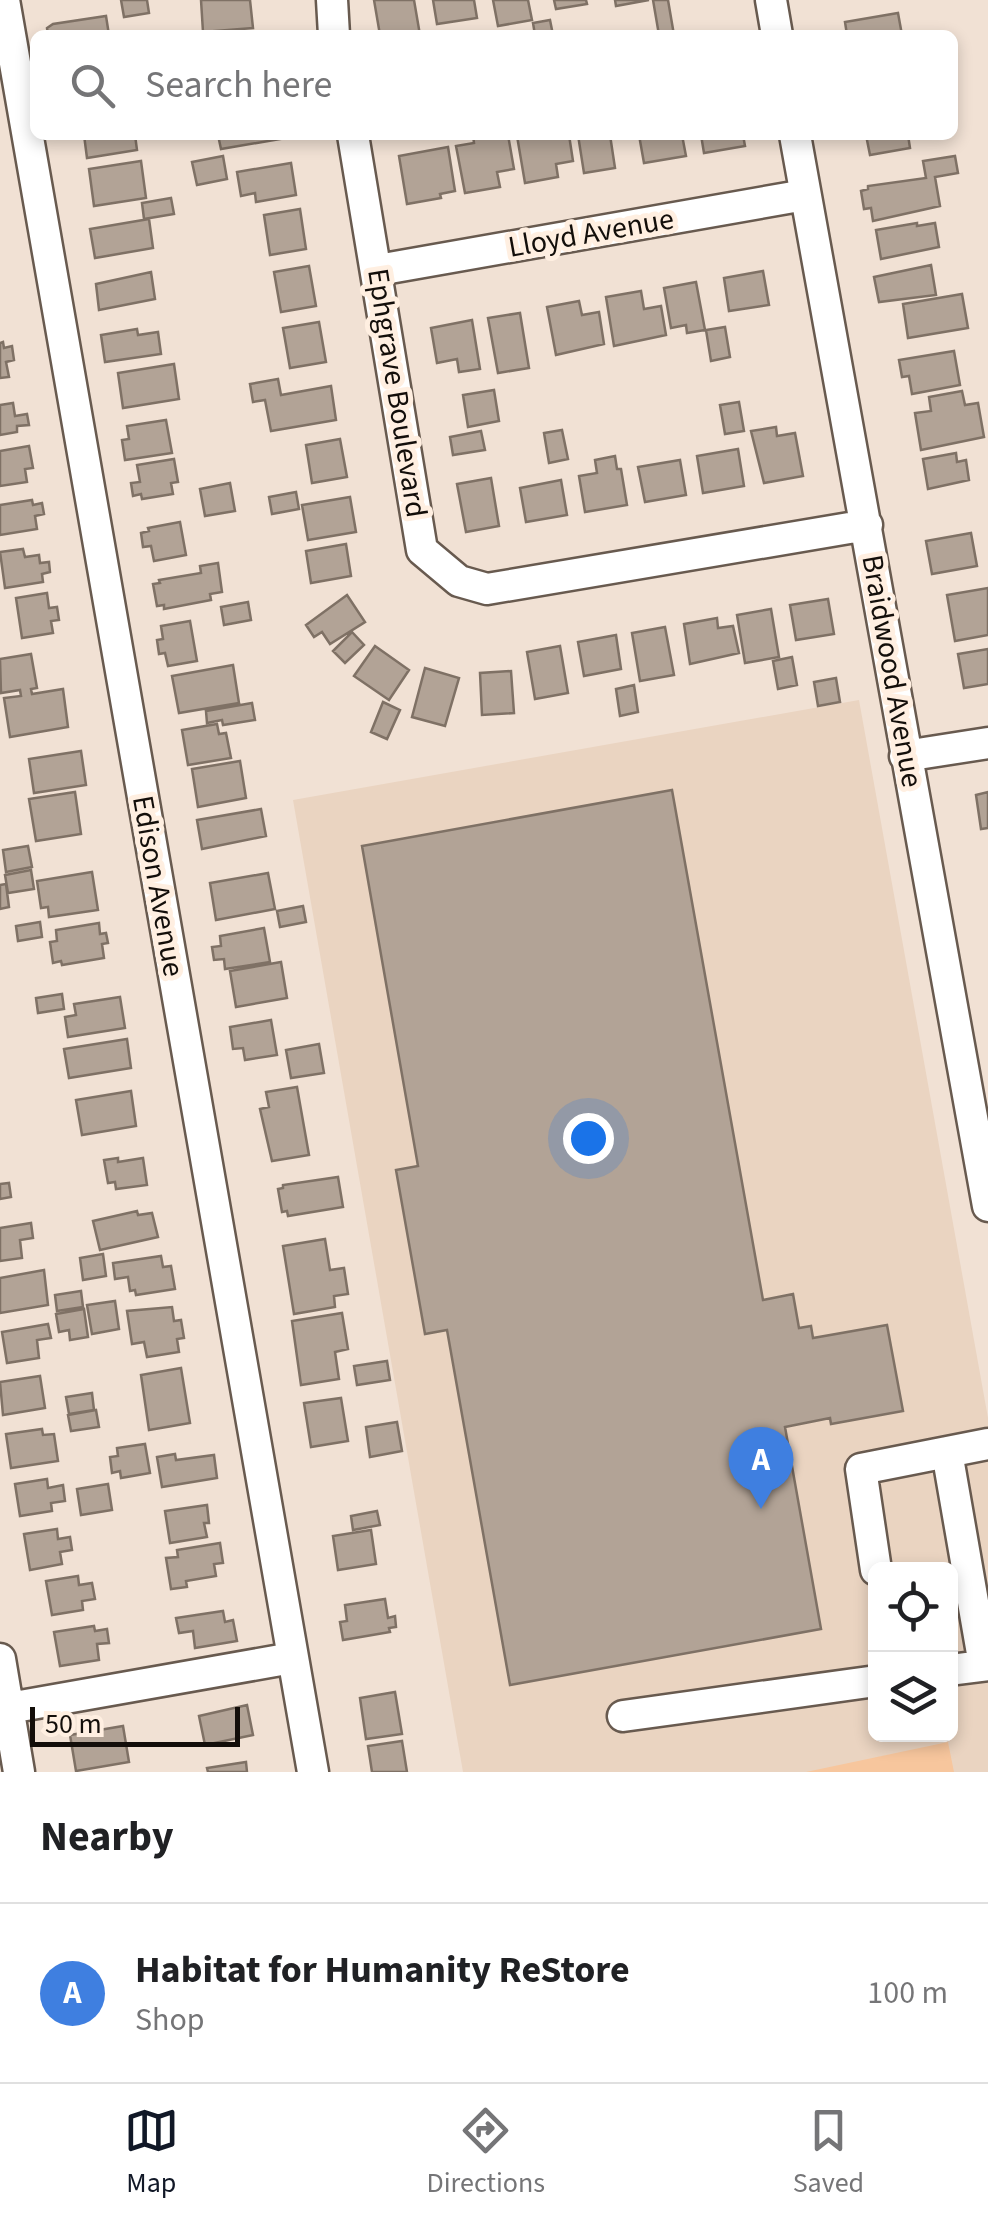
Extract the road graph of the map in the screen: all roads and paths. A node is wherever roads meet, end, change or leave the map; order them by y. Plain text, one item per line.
1 (4, 0) edge
2 (332, 0) edge
3 (772, 0) edge
4 (334, 30) edge
5 (777, 30) edge
6 (353, 140) edge
7 (795, 140) edge
8 (805, 195) junction
9 (378, 270) junction
10 (867, 525) junction
11 (988, 742) edge
12 (906, 756) junction
13 (988, 1206) edge
14 (988, 1444) edge
15 (947, 1452) junction
16 (875, 1562) edge
17 (0, 1658) edge
18 (292, 1658) junction
19 (986, 1665) edge
20 (958, 1669) edge
21 (868, 1681) edge
22 (9, 1708) junction
23 (623, 1716) dead end
24 (19, 1772) edge
25 (313, 1772) edge

1 - 18 street, Edison Avenue
2 - 4 street
3 - 5 street
6 - 9 street, Ephgrave Boulevard
7 - 8 street, Braidwood Avenue
8 - 9 street, Lloyd Avenue
8 - 10 street, Braidwood Avenue
9 - 10 street, Ephgrave Boulevard
10 - 12 street, Braidwood Avenue
11 - 12 street
12 - 13 street, Braidwood Avenue
14 - 15 street
15 - 16 street
15 - 19 street
17 - 22 street
18 - 22 street
18 - 25 street, Edison Avenue
19 - 20 street
21 - 23 street
22 - 24 street

